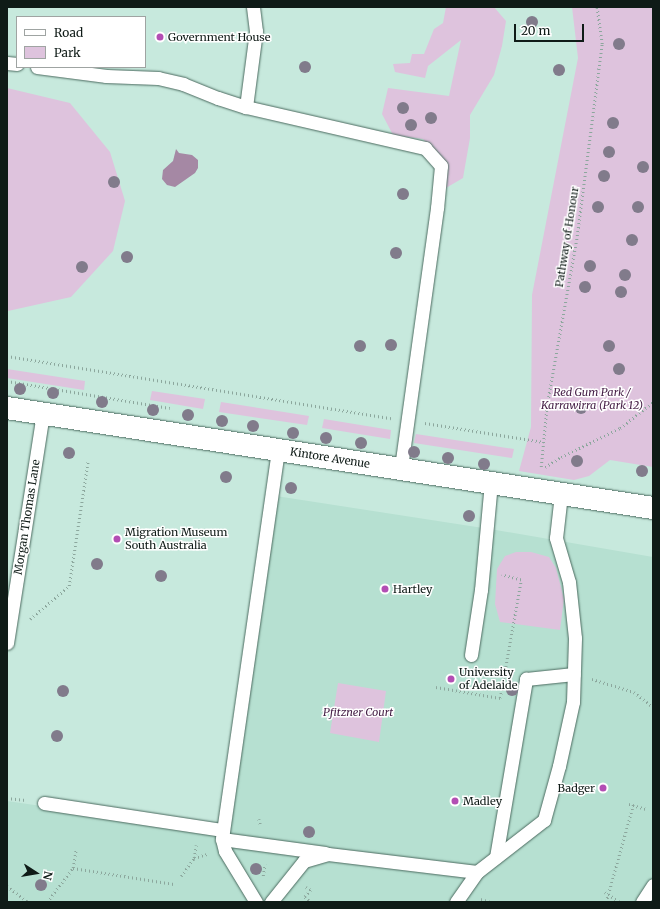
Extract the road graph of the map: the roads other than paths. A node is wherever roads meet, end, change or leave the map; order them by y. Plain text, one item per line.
1 (253, 7) edge
2 (45, 68) edge
3 (246, 107) junction
4 (7, 408) edge
5 (43, 414) junction
6 (278, 450) junction
7 (400, 469) junction
8 (491, 483) junction
9 (561, 494) junction
10 (653, 508) edge
11 (7, 643) edge
12 (471, 655) dead end
13 (574, 674) junction
14 (44, 803) dead end
15 (223, 834) junction
16 (328, 854) junction
17 (496, 857) junction
18 (477, 872) junction
19 (653, 885) edge
20 (256, 902) edge
21 (271, 902) edge
22 (456, 902) edge
23 (642, 902) edge

1 - 3 lane
2 - 3 lane
3 - 7 lane
4 - 5 street, Kintore Avenue
5 - 6 street, Kintore Avenue
5 - 11 lane, Morgan Thomas Lane
6 - 7 street, Kintore Avenue
6 - 15 lane
7 - 8 street, Kintore Avenue
8 - 9 street, Kintore Avenue
8 - 12 lane
9 - 10 street, Kintore Avenue
9 - 13 lane
13 - 17 lane
13 - 17 lane
14 - 15 lane
15 - 16 lane
15 - 20 lane
16 - 18 lane
16 - 21 lane
17 - 18 lane
18 - 22 lane
19 - 23 lane

